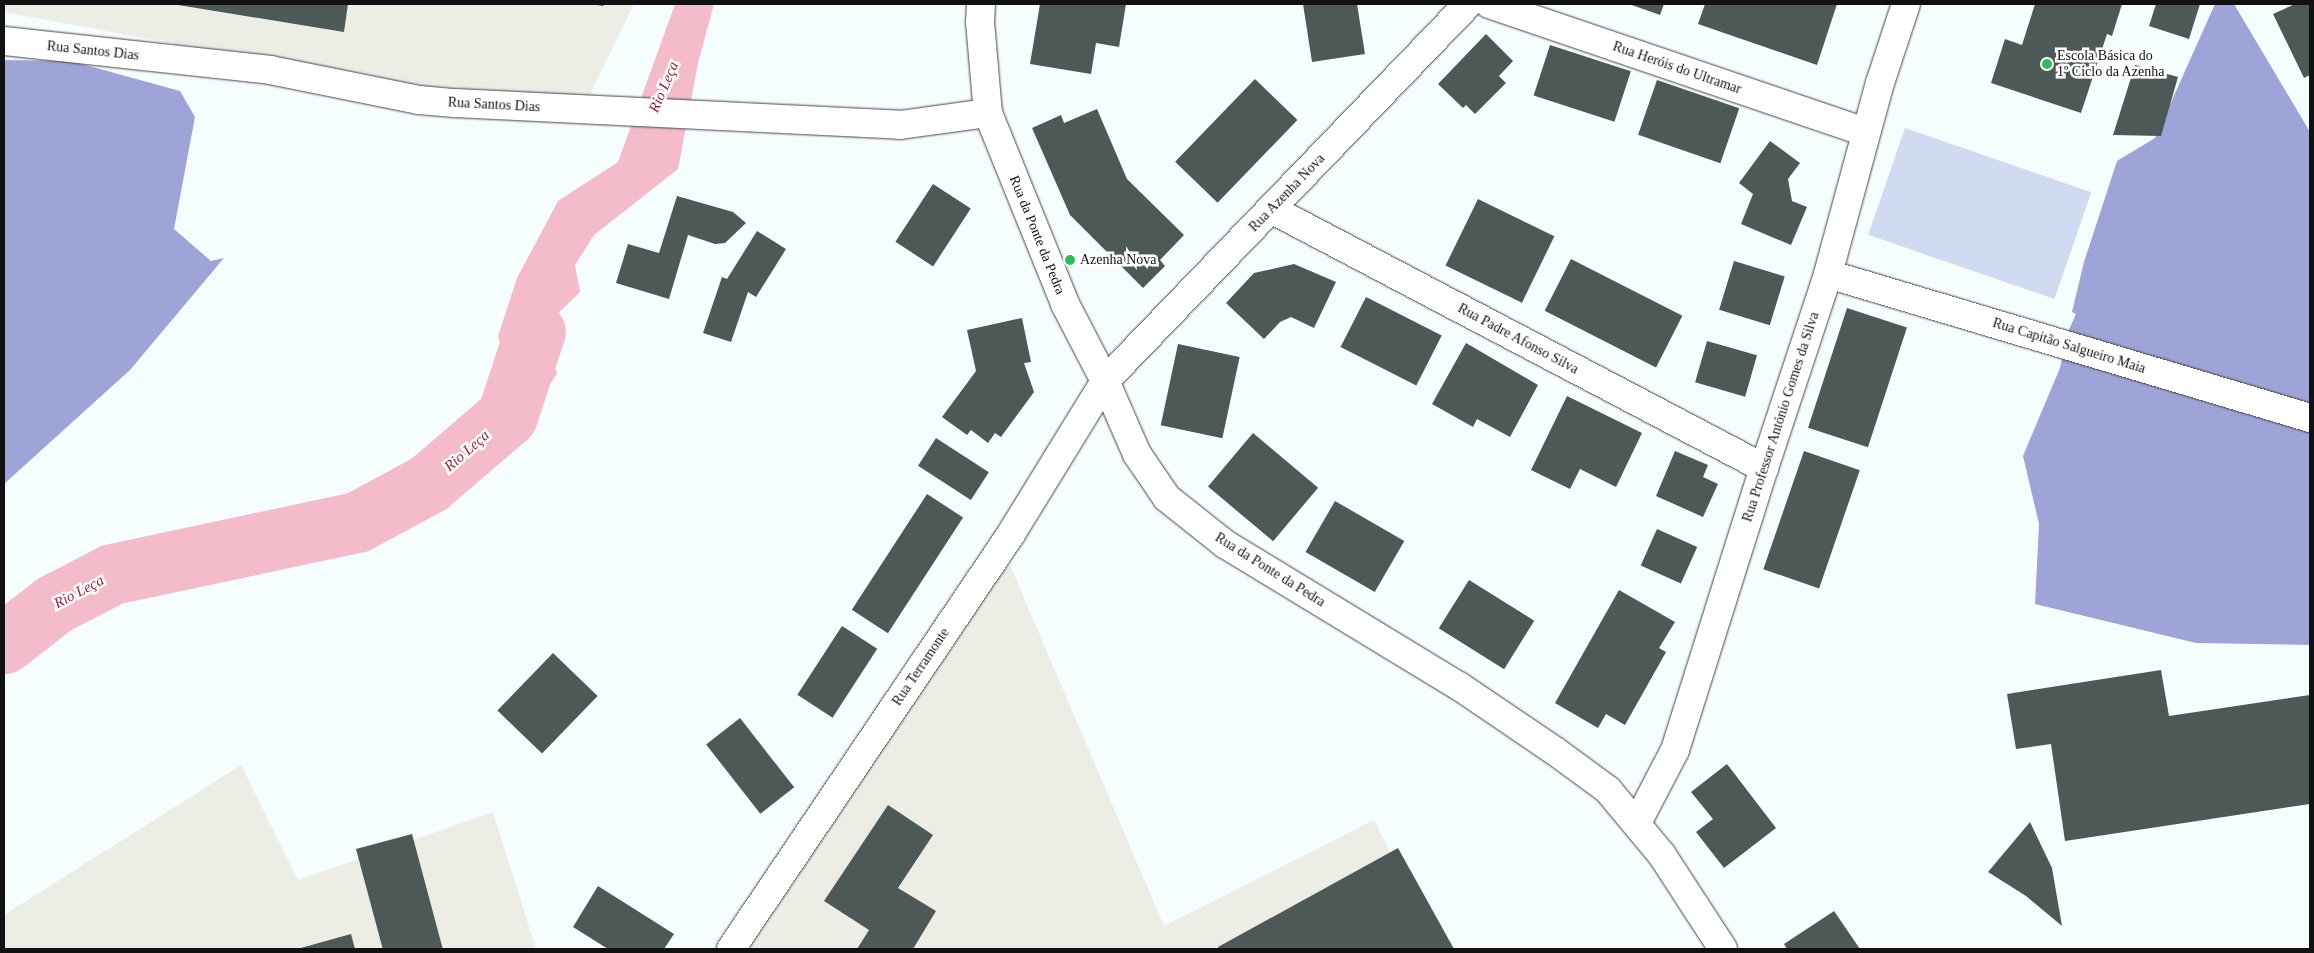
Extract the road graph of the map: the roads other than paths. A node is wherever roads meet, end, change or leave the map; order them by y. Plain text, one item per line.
1 (981, 4) edge
2 (1468, 4) edge
3 (1489, 4) edge
4 (1906, 4) edge
5 (4, 41) edge
6 (988, 113) junction
7 (1866, 132) junction
8 (1271, 209) junction
9 (1828, 274) junction
10 (1104, 381) junction
11 (2310, 418) edge
12 (1764, 468) junction
13 (1637, 823) junction
14 (732, 949) edge
15 (1723, 949) edge

1 - 6 street, Rua da Ponte da Pedra
2 - 8 street, Rua Azenha Nova
3 - 7 street, Rua Heróis do Ultramar
4 - 7 street, Rua Professor António Gomes da Silva
5 - 6 street, Rua Santos Dias
6 - 10 street, Rua da Ponte da Pedra
7 - 9 street, Rua Professor António Gomes da Silva
8 - 10 street, Rua Azenha Nova
8 - 12 street, Rua Padre Afonso Silva
9 - 11 street, Rua Capitão Salgueiro Maia
9 - 12 street, Rua Professor António Gomes da Silva
10 - 13 street, Rua da Ponte da Pedra
10 - 14 street, Rua Terramonte
12 - 13 street, Rua Professor António Gomes da Silva
13 - 15 street, Rua da Ponte da Pedra

